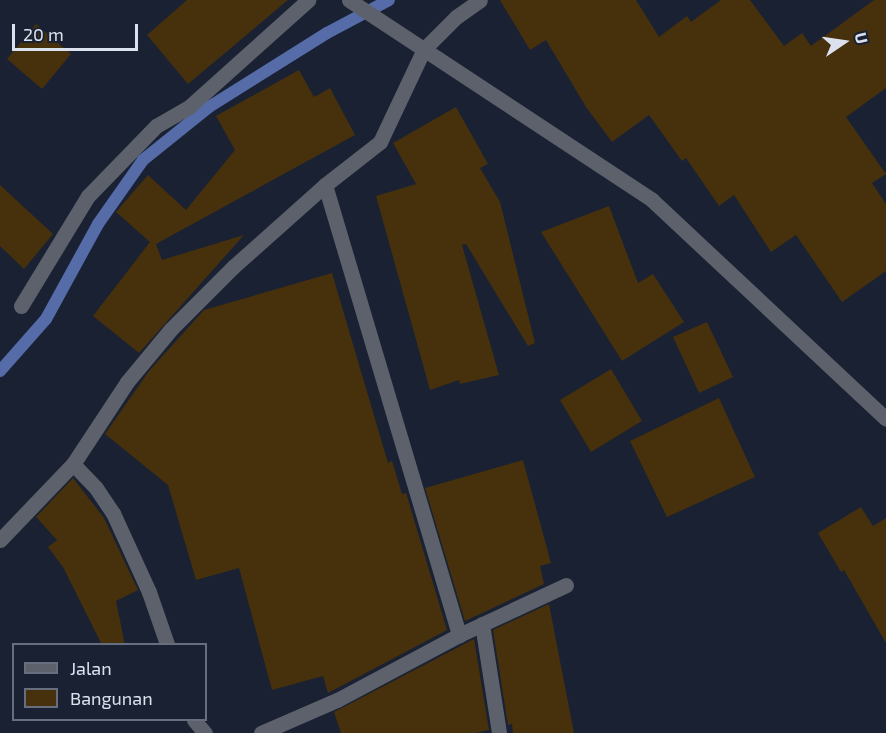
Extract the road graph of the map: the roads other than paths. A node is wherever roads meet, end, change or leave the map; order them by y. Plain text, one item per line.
1 (308, 0) edge
2 (349, 0) edge
3 (480, 0) edge
4 (424, 49) junction
5 (326, 185) junction
6 (21, 306) dead end
7 (886, 419) edge
8 (73, 464) junction
9 (0, 540) edge
10 (566, 585) dead end
11 (482, 624) junction
12 (459, 635) junction
13 (166, 643) edge
14 (195, 721) edge
15 (205, 733) edge
16 (261, 733) edge
17 (499, 733) edge

1 - 6 street
2 - 4 street
3 - 4 street
4 - 5 street
4 - 7 street
5 - 8 street
5 - 12 street
8 - 9 street
8 - 13 street
10 - 11 street
11 - 12 street
11 - 17 street
12 - 16 street
14 - 15 street

